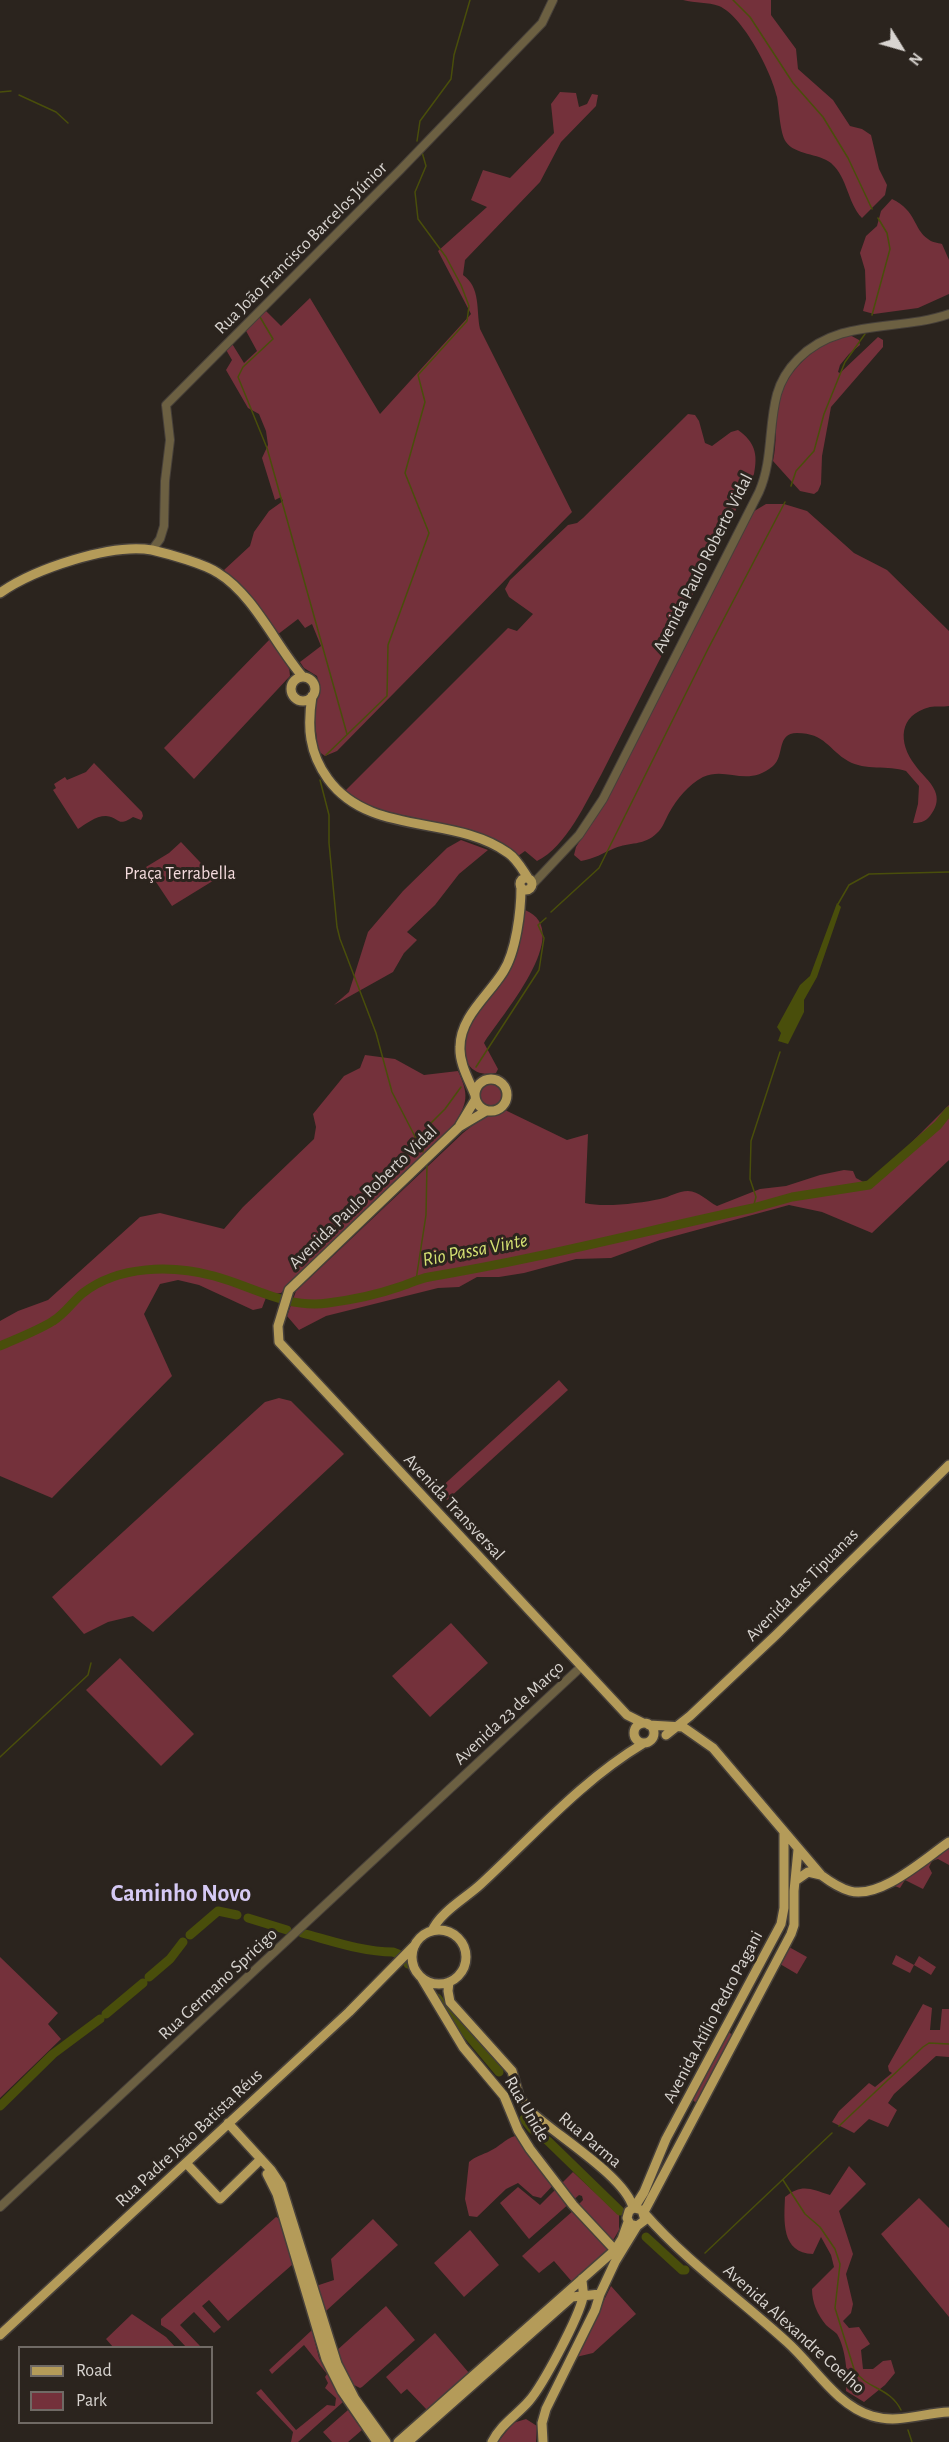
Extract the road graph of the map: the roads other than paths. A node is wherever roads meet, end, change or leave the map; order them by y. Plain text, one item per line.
1 (553, 0) edge
2 (949, 314) edge
3 (152, 550) junction
4 (0, 593) edge
5 (293, 665) junction
6 (303, 677) junction
7 (294, 682) junction
8 (312, 696) junction
9 (301, 700) junction
10 (309, 716) junction
11 (528, 882) junction
12 (464, 1067) junction
13 (486, 1079) junction
14 (475, 1098) junction
15 (486, 1111) junction
16 (459, 1127) junction
17 (289, 1290) joint
18 (949, 1465) edge
19 (582, 1666) junction
20 (627, 1715) junction
21 (681, 1723) junction
22 (646, 1724) junction
23 (634, 1734) junction
24 (666, 1735) junction
25 (700, 1739) junction
26 (648, 1741) junction
27 (620, 1758) junction
28 (457, 1782) joint
29 (784, 1833) junction
30 (949, 1842) edge
31 (798, 1850) junction
32 (820, 1875) junction
33 (795, 1881) junction
34 (441, 1919) junction
35 (442, 1930) junction
36 (432, 1931) junction
37 (772, 1942) junction
38 (415, 1945) junction
39 (412, 1962) junction
40 (397, 1963) junction
41 (770, 1974) junction
42 (421, 1977) junction
43 (449, 1982) junction
44 (726, 2027) junction
45 (738, 2035) junction
46 (518, 2093) junction
47 (504, 2096) junction
48 (689, 2097) junction
49 (701, 2105) junction
50 (525, 2107) junction
51 (512, 2116) junction
52 (228, 2123) junction
53 (560, 2128) dead end
54 (666, 2139) junction
55 (678, 2148) junction
56 (586, 2154) junction
57 (259, 2161) junction
58 (186, 2163) junction
59 (0, 2207) edge
60 (634, 2208) junction
61 (644, 2213) junction
62 (634, 2225) junction
63 (664, 2235) junction
64 (615, 2250) junction
65 (582, 2279) junction
66 (600, 2294) junction
67 (584, 2295) junction
68 (0, 2335) edge
69 (352, 2401) junction
70 (949, 2412) edge
71 (377, 2442) edge
72 (386, 2442) edge
73 (398, 2442) edge
74 (408, 2442) edge
75 (492, 2442) edge
76 (543, 2442) edge

1 - 3 street, Rua João Francisco Barcelos Júnior
2 - 11 street, Avenida Paulo Roberto Vidal
3 - 4 main road
3 - 5 main road
5 - 6 main road
5 - 7 main road
6 - 7 main road
6 - 8 main road
7 - 9 main road
8 - 9 main road
8 - 10 main road
9 - 10 main road
10 - 11 main road
11 - 12 main road
12 - 13 main road
12 - 14 main road
13 - 14 main road
13 - 15 main road
14 - 15 main road
14 - 16 main road, Avenida Paulo Roberto Vidal
15 - 16 main road, Avenida Paulo Roberto Vidal
16 - 17 main road, Avenida Paulo Roberto Vidal
17 - 19 main road, Avenida Transversal
18 - 21 main road, Avenida das Tipuanas
19 - 20 main road, Avenida Transversal
19 - 28 street, Avenida 23 de Março
20 - 22 main road, Avenida Transversal
20 - 23 main road, Avenida Transversal
21 - 22 main road
21 - 24 main road, Avenida das Tipuanas
21 - 25 main road
22 - 23 main road
22 - 26 main road
23 - 26 main road
23 - 27 main road
24 - 25 main road
24 - 26 main road
25 - 29 main road
26 - 27 main road
27 - 34 main road
28 - 59 street, Rua Germano Spricigo
29 - 31 main road
29 - 37 main road, Avenida Atílio Pedro Pagani
30 - 32 main road
31 - 32 main road
31 - 33 main road, Avenida Atílio Pedro Pagani
32 - 33 main road
33 - 41 main road, Avenida Atílio Pedro Pagani
34 - 35 main road
34 - 36 main road
35 - 36 main road
35 - 43 main road
36 - 38 main road
37 - 41 main road
37 - 44 main road, Avenida Atílio Pedro Pagani
38 - 39 main road
38 - 40 main road, Rua Padre João Batista Réus
39 - 40 main road
39 - 42 main road
40 - 52 main road, Rua Padre João Batista Réus
41 - 45 main road, Avenida Atílio Pedro Pagani
42 - 43 main road
42 - 47 main road, Rua Unide
43 - 46 main road, Rua Parma
44 - 45 main road
44 - 48 main road, Avenida Atílio Pedro Pagani
45 - 49 main road, Avenida Atílio Pedro Pagani
46 - 47 main road
46 - 50 main road, Rua Parma
47 - 51 main road, Rua Unide
48 - 49 main road
48 - 54 main road, Avenida Atílio Pedro Pagani
49 - 55 main road, Avenida Atílio Pedro Pagani
50 - 51 main road
50 - 56 main road, Rua Parma
51 - 64 main road, Rua Unide
52 - 57 main road
52 - 58 main road, Rua Padre João Batista Réus
53 - 56 main road
54 - 55 main road
54 - 60 main road, Avenida Atílio Pedro Pagani
55 - 61 main road, Avenida Atílio Pedro Pagani
56 - 60 main road, Rua Parma
57 - 58 main road
57 - 69 main road
58 - 68 main road, Rua Padre João Batista Réus
60 - 61 main road
60 - 62 main road, Avenida Atílio Pedro Pagani
61 - 62 main road, Avenida Atílio Pedro Pagani
61 - 63 main road, Avenida Alexandre Coelho
62 - 63 main road, Avenida Alexandre Coelho
62 - 64 main road
62 - 66 main road
63 - 70 main road, Avenida Alexandre Coelho
64 - 65 main road
65 - 67 main road
65 - 73 main road
66 - 67 main road
66 - 76 main road
67 - 74 main road
67 - 75 main road
69 - 71 main road
69 - 72 main road

